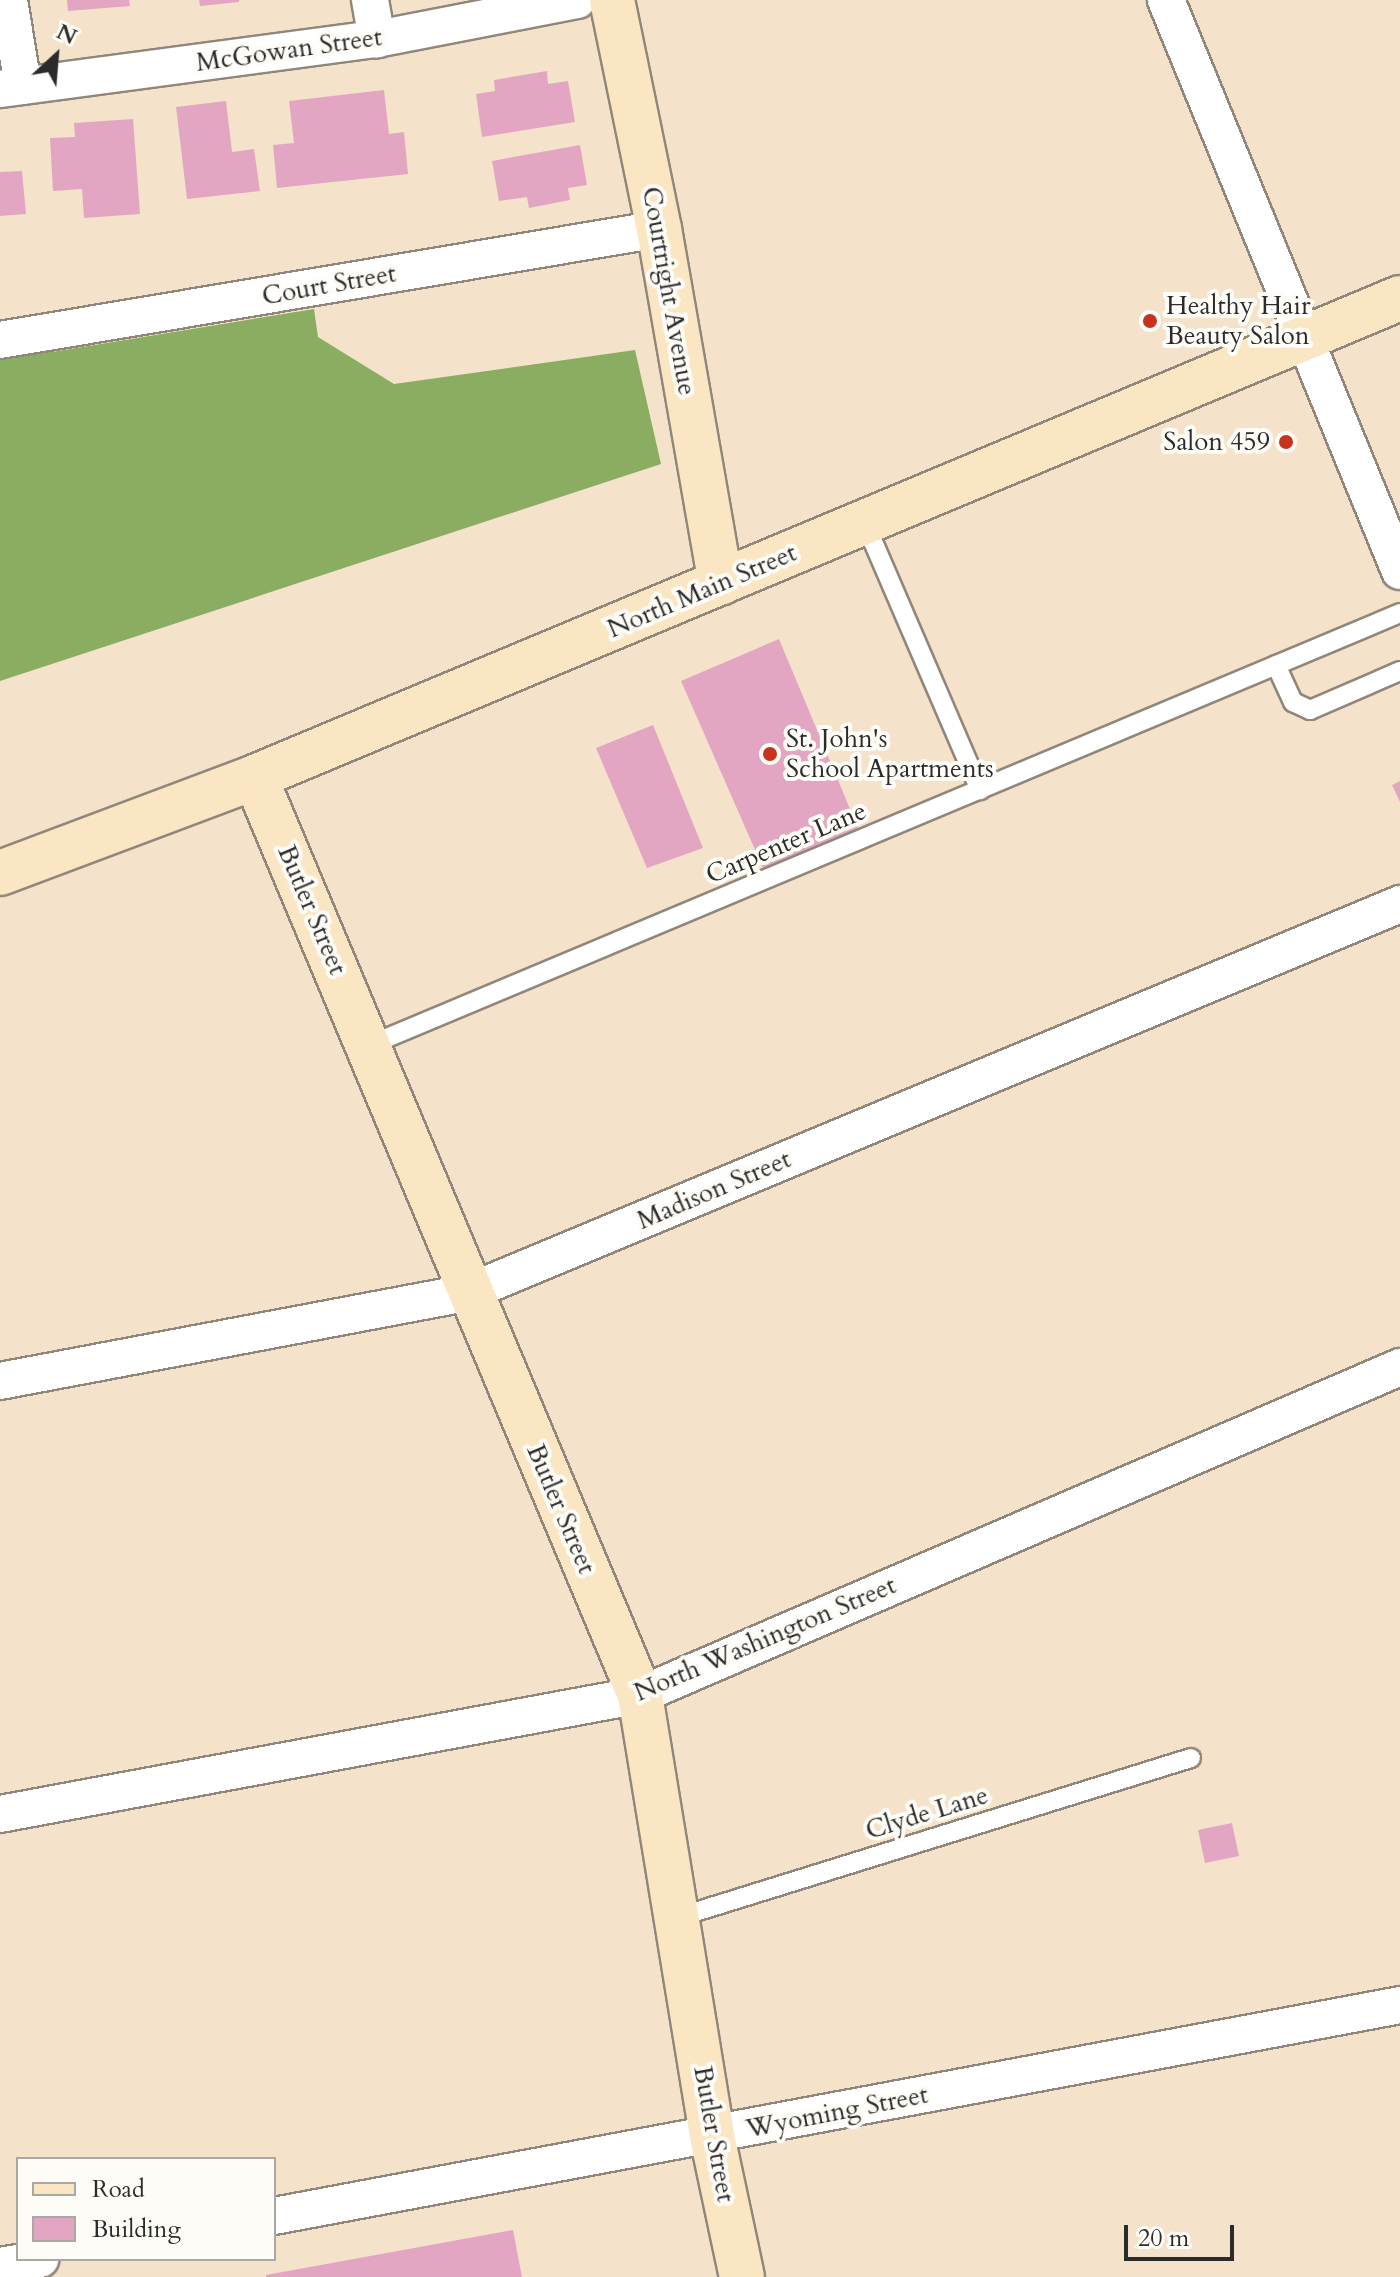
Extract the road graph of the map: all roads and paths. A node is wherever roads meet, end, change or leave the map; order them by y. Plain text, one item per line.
1 (9, 0) edge
2 (370, 0) edge
3 (577, 0) edge
4 (612, 0) edge
5 (1166, 0) edge
6 (377, 39) junction
7 (11, 88) edge
8 (659, 229) junction
9 (1400, 298) edge
10 (1306, 339) junction
11 (0, 340) edge
12 (865, 523) junction
13 (1400, 571) edge
14 (721, 583) junction
15 (1400, 613) edge
16 (1276, 665) junction
17 (1400, 671) edge
18 (255, 777) junction
19 (980, 790) junction
20 (0, 873) edge
21 (1400, 904) edge
22 (370, 1045) junction
23 (469, 1292) junction
24 (1400, 1367) edge
25 (0, 1381) edge
26 (640, 1695) junction
27 (1191, 1758) dead end
28 (0, 1814) edge
29 (679, 1917) junction
30 (1400, 2005) edge
31 (712, 2136) junction
32 (276, 2216) edge
33 (29, 2261) edge
34 (0, 2266) edge
35 (742, 2277) edge

1 - 7 street
2 - 6 street
3 - 6 street, McGowan Street
4 - 8 main road, Courtright Avenue
5 - 10 street
6 - 7 street, McGowan Street
8 - 11 street, Court Street
8 - 14 main road, Courtright Avenue
9 - 10 main road, North Main Street
10 - 12 main road, North Main Street
10 - 13 street
12 - 14 main road, North Main Street
12 - 19 lane
14 - 18 main road, North Main Street
15 - 16 lane, Carpenter Lane
16 - 17 lane
16 - 19 lane, Carpenter Lane
18 - 20 main road, North Main Street
18 - 22 main road, Butler Street
19 - 22 lane, Carpenter Lane
21 - 23 street, Madison Street
22 - 23 main road, Butler Street
23 - 25 street, Madison Street
23 - 26 main road, Butler Street
24 - 26 street, North Washington Street
26 - 28 street, North Washington Street
26 - 29 main road, Butler Street
27 - 29 lane, Clyde Lane
29 - 31 main road, Butler Street
30 - 31 street, Wyoming Street
31 - 32 street, Wyoming Street
31 - 35 main road, Butler Street
33 - 34 street

